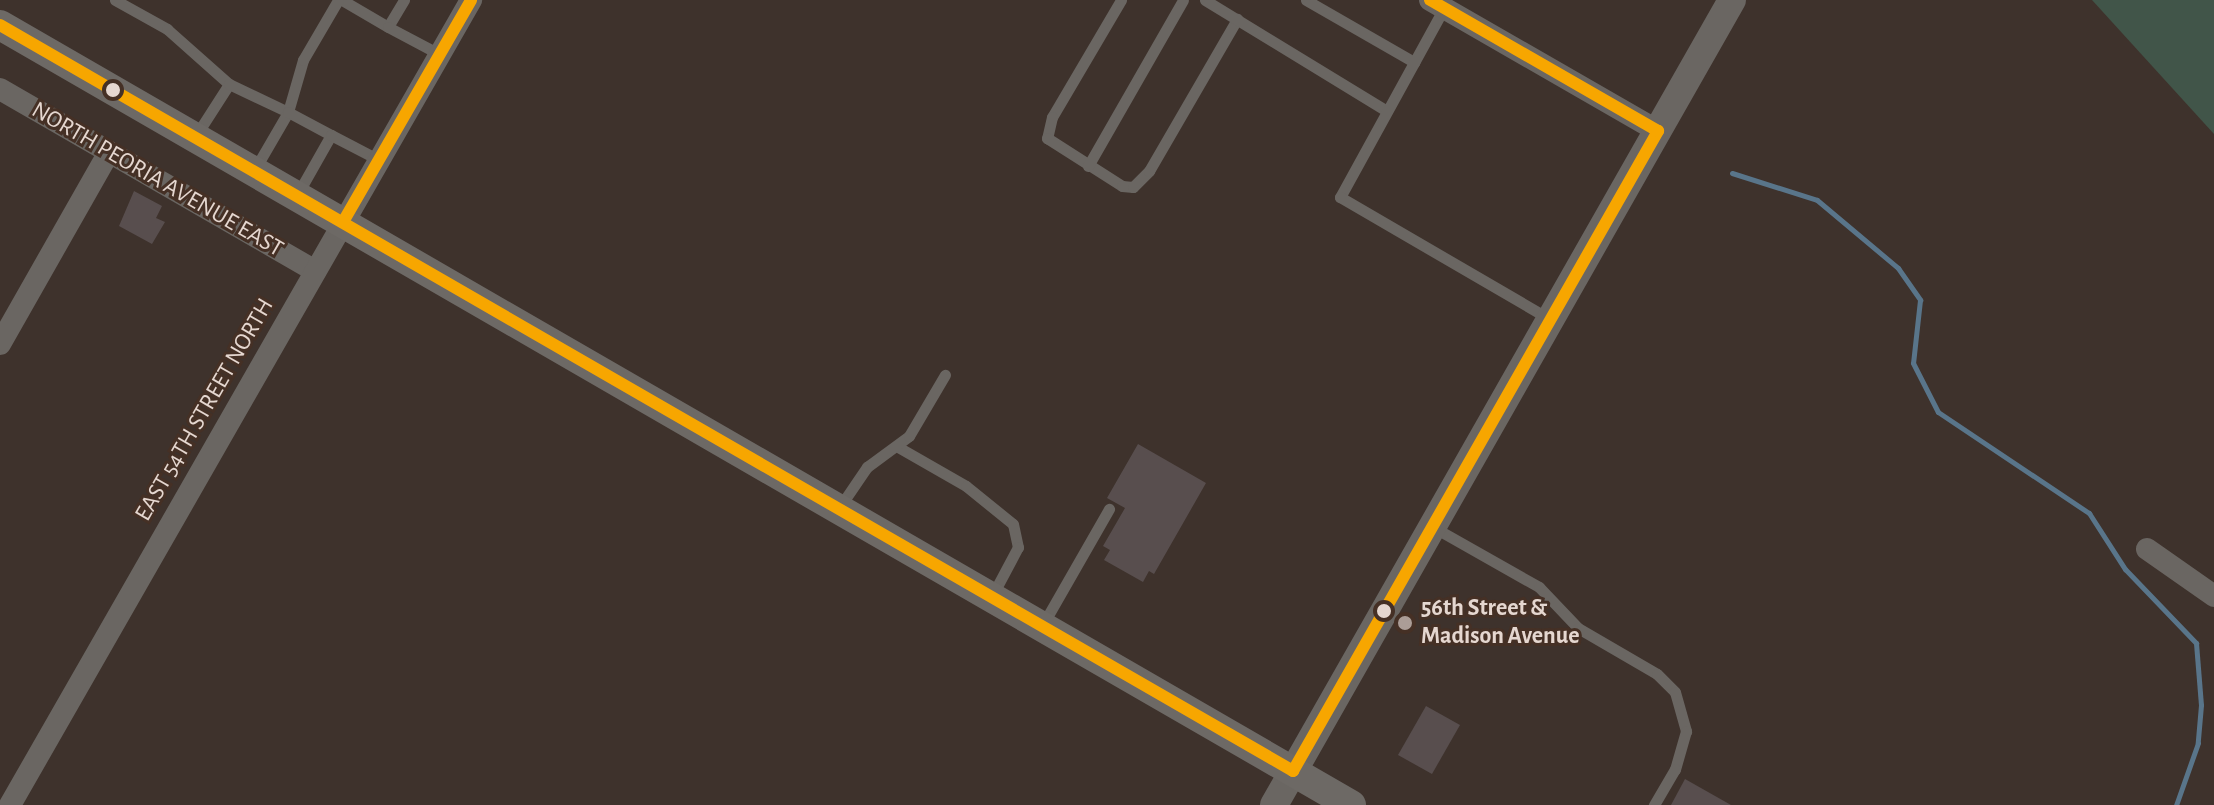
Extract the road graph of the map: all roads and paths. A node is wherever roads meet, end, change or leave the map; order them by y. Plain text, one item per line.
1 (115, 0) edge
2 (340, 0) edge
3 (404, 0) edge
4 (471, 0) edge
5 (1121, 0) edge
6 (1183, 0) edge
7 (1205, 0) edge
8 (1306, 0) edge
9 (1732, 0) edge
10 (1437, 4) edge
11 (1237, 19) junction
12 (0, 25) edge
13 (388, 27) junction
14 (439, 54) junction
15 (1414, 62) junction
16 (229, 84) junction
17 (0, 89) edge
18 (1387, 111) junction
19 (288, 112) junction
20 (1658, 131) junction
21 (331, 135) junction
22 (195, 137) junction
23 (109, 152) junction
24 (379, 160) junction
25 (1088, 166) junction
26 (254, 171) junction
27 (297, 195) junction
28 (343, 222) junction
29 (315, 271) junction
30 (1550, 319) junction
31 (0, 344) edge
32 (945, 375) dead end
33 (898, 447) junction
34 (839, 509) junction
35 (1109, 509) dead end
36 (1433, 527) junction
37 (2147, 549) dead end
38 (2214, 596) edge
39 (991, 597) junction
40 (1042, 627) junction
41 (1293, 771) junction
42 (10, 805) edge
43 (1274, 805) edge
44 (1351, 805) edge
45 (1654, 805) edge

1 - 16 lane
2 - 13 lane
2 - 19 lane
3 - 13 lane
4 - 14 street, EAST 54TH STREET NORTH
5 - 25 lane
6 - 25 lane
7 - 11 lane
8 - 15 lane
9 - 20 street
10 - 15 lane
10 - 20 street
11 - 18 lane
11 - 25 lane
12 - 22 main road
13 - 14 lane
14 - 24 street, EAST 54TH STREET NORTH
15 - 18 lane
16 - 19 lane
16 - 22 lane
17 - 23 street, NORTH PEORIA AVENUE EAST
18 - 30 lane
19 - 21 lane
19 - 26 lane
20 - 30 street
21 - 24 lane
21 - 27 lane
22 - 26 main road
23 - 29 street, NORTH PEORIA AVENUE EAST
23 - 31 street
24 - 28 street, EAST 54TH STREET NORTH
26 - 27 main road
27 - 28 main road
28 - 29 street, EAST 54TH STREET NORTH
28 - 34 main road
29 - 42 street, EAST 54TH STREET NORTH
30 - 36 street
32 - 33 lane
33 - 34 lane
33 - 39 lane
34 - 39 main road
35 - 40 lane
36 - 41 street
36 - 45 lane
37 - 38 street
39 - 40 main road
40 - 41 main road
41 - 43 street
41 - 44 main road

